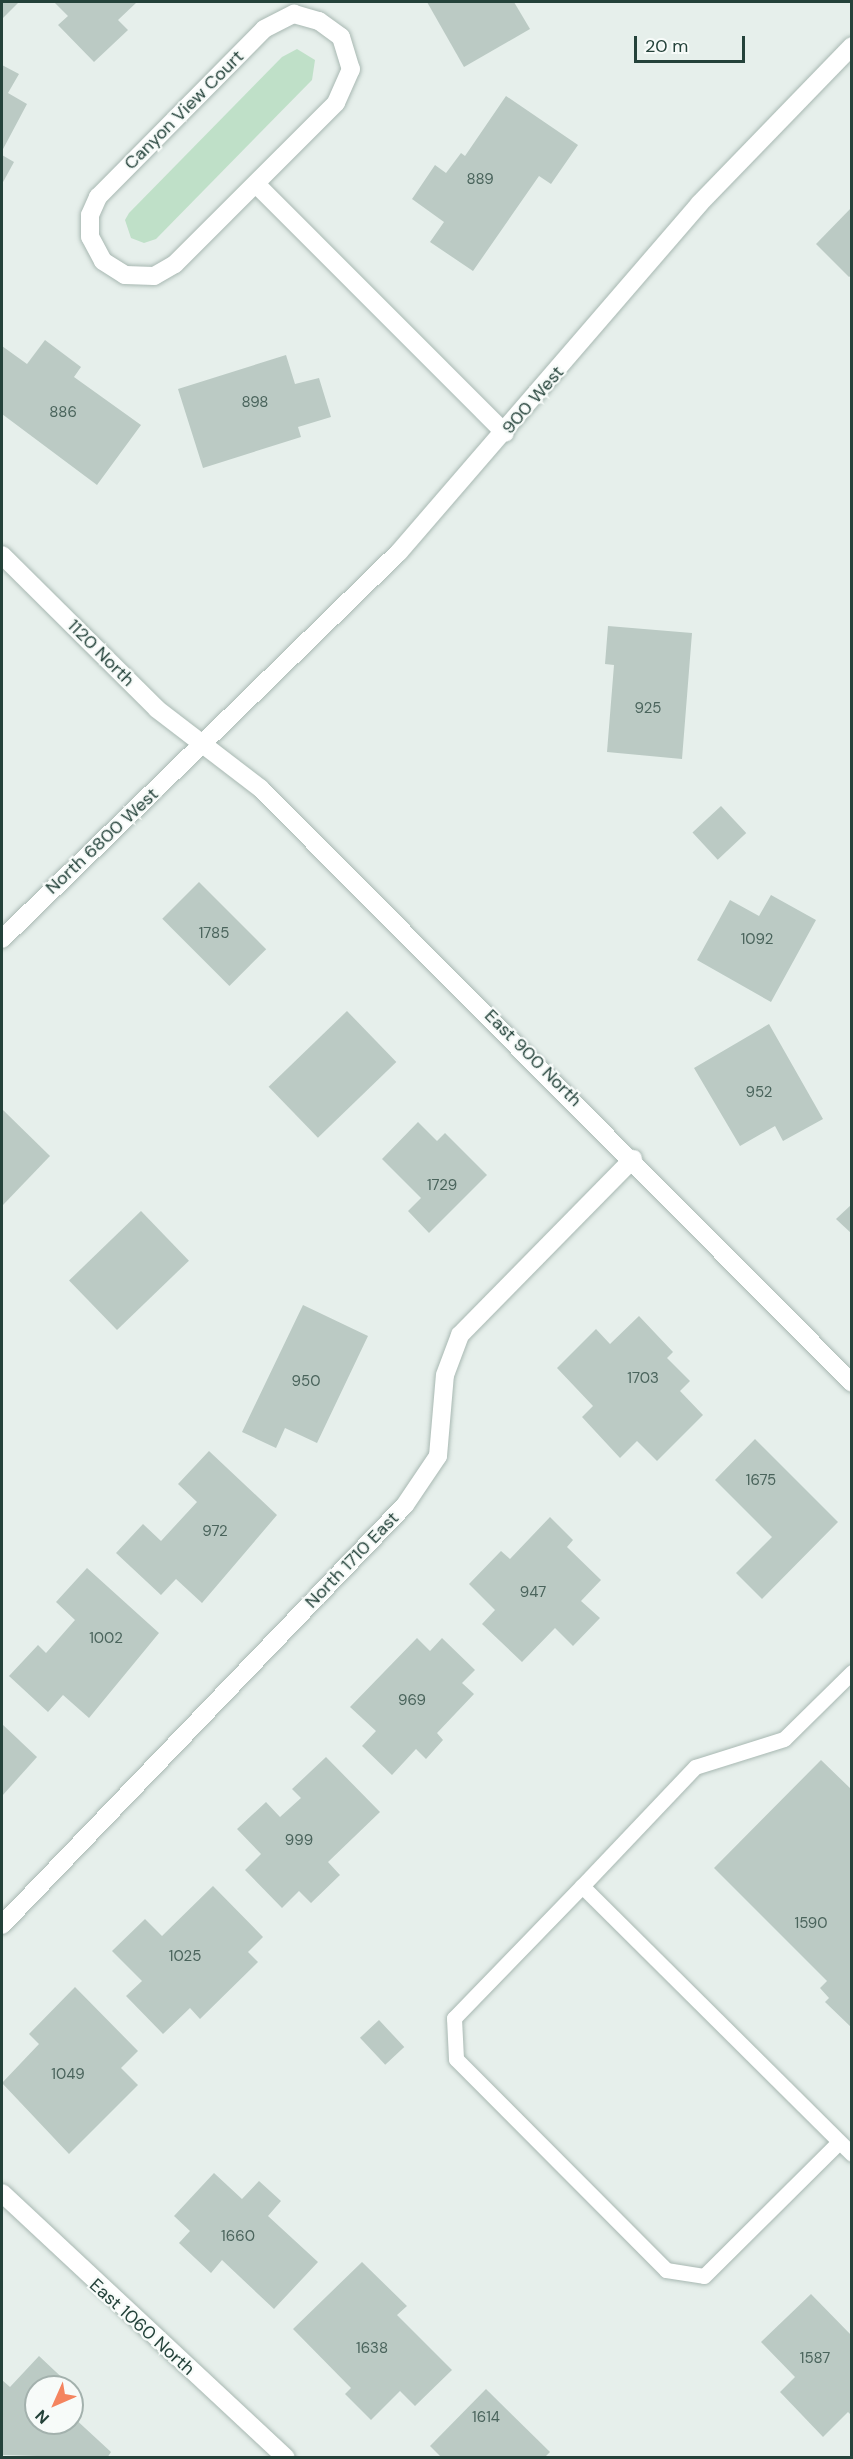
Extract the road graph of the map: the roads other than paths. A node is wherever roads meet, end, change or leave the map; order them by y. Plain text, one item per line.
1 (852, 46) edge
2 (256, 184) junction
3 (505, 433) junction
4 (2, 555) edge
5 (204, 745) junction
6 (2, 939) edge
7 (633, 1159) junction
8 (852, 1383) edge
9 (852, 1672) edge
10 (582, 1886) junction
11 (2, 1925) edge
12 (839, 2142) junction
13 (852, 2154) edge
14 (2, 2193) edge
15 (286, 2457) edge

1 - 3 street, 900 West
2 - 2 street, Canyon View Court
2 - 3 street
3 - 5 street, 900 West
4 - 5 street, 1120 North
5 - 6 street, North 6800 West
5 - 7 street, East 900 North
7 - 8 street, East 900 North
7 - 11 street, North 1710 East
9 - 10 lane
10 - 12 lane
10 - 12 lane
12 - 13 lane
14 - 15 street, East 1060 North

